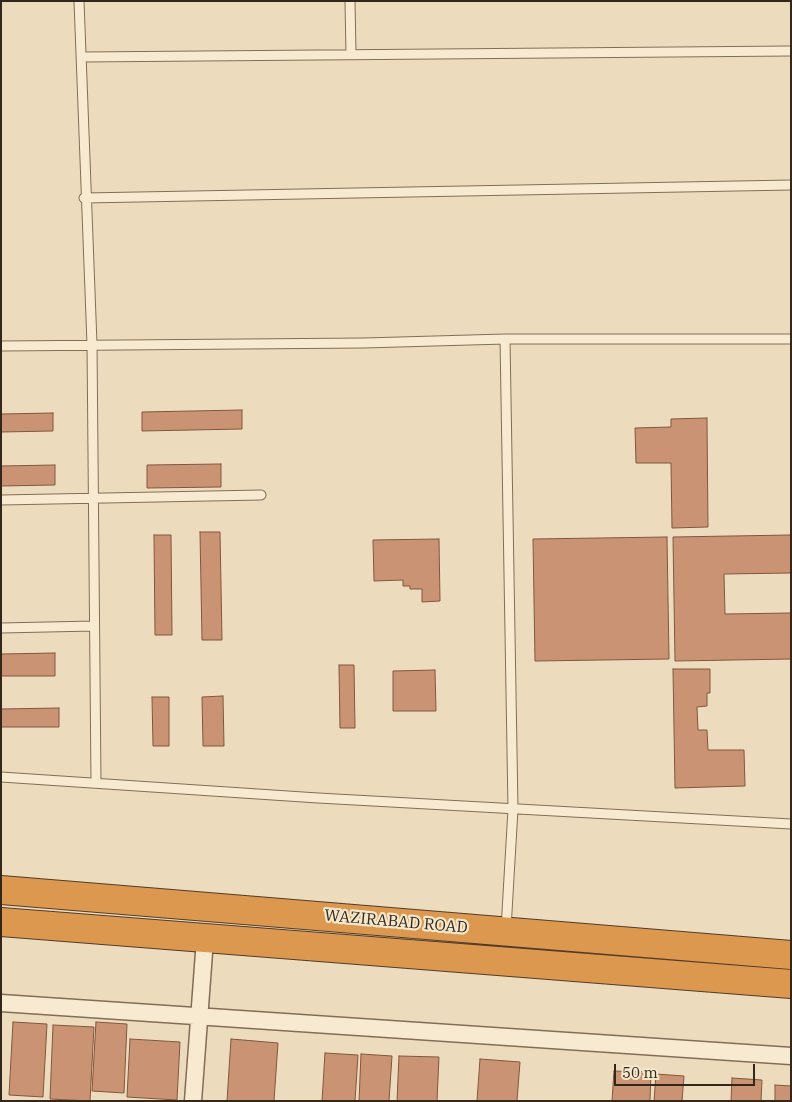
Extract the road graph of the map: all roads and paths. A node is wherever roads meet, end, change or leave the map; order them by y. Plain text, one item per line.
1 (79, 1) edge
2 (350, 1) edge
3 (791, 51) edge
4 (351, 53) junction
5 (82, 57) junction
6 (791, 185) edge
7 (84, 198) junction
8 (505, 339) junction
9 (791, 339) edge
10 (92, 344) junction
11 (1, 346) edge
12 (261, 495) dead end
13 (92, 499) junction
14 (1, 500) edge
15 (94, 626) junction
16 (1, 628) edge
17 (1, 777) edge
18 (96, 783) junction
19 (513, 809) junction
20 (791, 824) edge
21 (1, 890) edge
22 (1, 922) edge
23 (506, 932) junction
24 (205, 939) junction
25 (791, 954) edge
26 (791, 984) edge
27 (1, 1003) edge
28 (199, 1016) junction
29 (791, 1056) edge
30 (193, 1101) edge

1 - 5 lane
2 - 4 lane
3 - 4 lane
4 - 5 lane
5 - 7 lane
6 - 7 lane
7 - 10 lane
8 - 9 lane
8 - 10 lane
8 - 19 lane
10 - 11 lane
10 - 13 lane
12 - 13 lane
13 - 14 lane
13 - 15 lane
15 - 16 lane
15 - 18 lane
17 - 18 lane
18 - 19 lane
19 - 20 lane
19 - 23 lane
21 - 23 highway, WAZIRABAD ROAD
22 - 24 highway, WAZIRABAD ROAD
23 - 25 highway, WAZIRABAD ROAD
24 - 26 highway, WAZIRABAD ROAD
24 - 28 street
27 - 28 street
28 - 29 street
28 - 30 street

